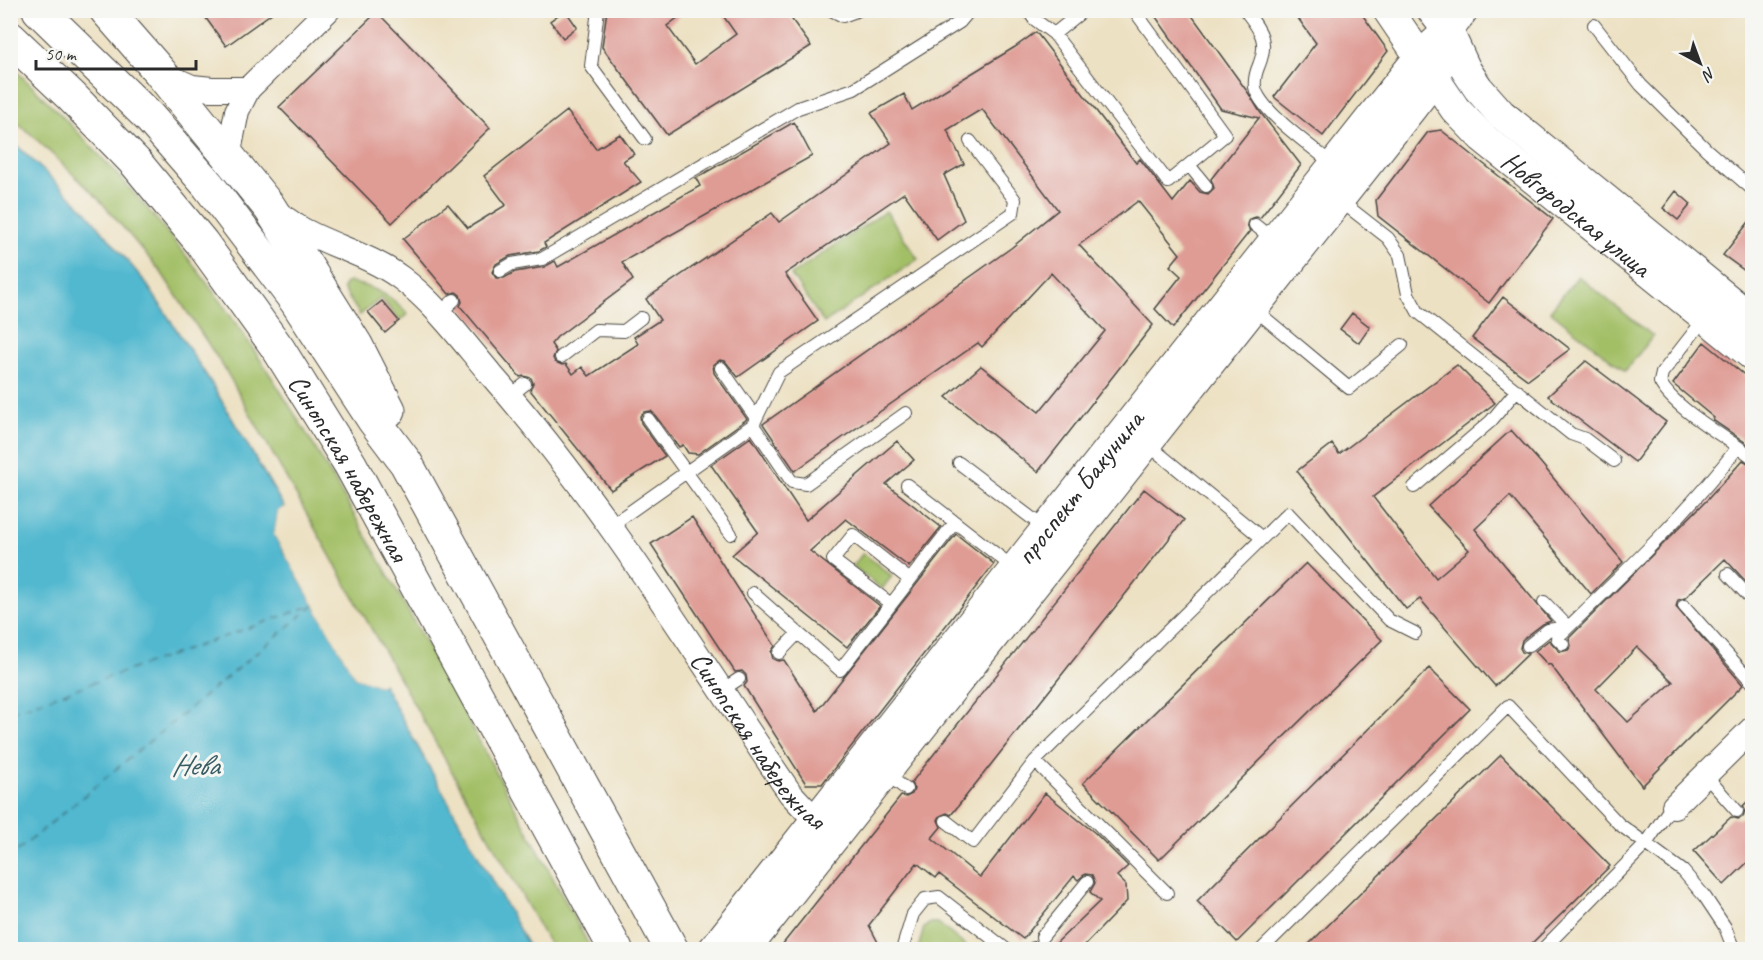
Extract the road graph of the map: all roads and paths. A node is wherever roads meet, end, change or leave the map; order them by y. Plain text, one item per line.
1 (39, 10) edge
2 (106, 10) edge
3 (328, 10) edge
4 (598, 10) edge
5 (831, 10) edge
6 (859, 10) edge
7 (970, 10) edge
8 (1028, 10) edge
9 (1084, 10) edge
10 (1134, 10) edge
11 (1245, 10) edge
12 (1388, 10) edge
13 (1448, 17) edge
14 (1594, 25) dead end
15 (1053, 34) junction
16 (10, 38) edge
17 (1427, 67) junction
18 (160, 72) junction
19 (248, 89) junction
20 (645, 139) dead end
21 (970, 141) dead end
22 (228, 157) junction
23 (1189, 165) junction
24 (1337, 183) junction
25 (1206, 186) dead end
26 (1752, 189) edge
27 (270, 208) junction
28 (500, 271) dead end
29 (1244, 300) junction
30 (1705, 317) junction
31 (641, 318) dead end
32 (1752, 320) edge
33 (1402, 345) dead end
34 (1752, 355) edge
35 (561, 357) dead end
36 (721, 368) dead end
37 (1517, 390) junction
38 (906, 413) dead end
39 (648, 419) dead end
40 (754, 422) junction
41 (1137, 435) junction
42 (1738, 447) junction
43 (1752, 458) edge
44 (1614, 461) dead end
45 (406, 463) junction
46 (959, 463) dead end
47 (688, 472) junction
48 (907, 485) dead end
49 (1414, 487) dead end
50 (955, 522) junction
51 (610, 526) junction
52 (1046, 529) junction
53 (731, 534) dead end
54 (1262, 538) junction
55 (1015, 568) junction
56 (1728, 574) dead end
57 (910, 580) junction
58 (753, 593) dead end
59 (1752, 600) edge
60 (1544, 602) dead end
61 (891, 604) junction
62 (1684, 606) dead end
63 (1568, 627) junction
64 (798, 633) junction
65 (1414, 633) dead end
66 (1563, 644) dead end
67 (1528, 646) dead end
68 (779, 653) dead end
69 (1752, 682) edge
70 (1752, 729) edge
71 (1035, 761) junction
72 (1705, 775) junction
73 (1674, 806) joint
74 (1737, 811) dead end
75 (946, 821) dead end
76 (827, 827) junction
77 (1646, 844) junction
78 (1087, 882) dead end
79 (1167, 893) dead end
80 (1042, 937) dead end
81 (616, 950) edge
82 (672, 950) edge
83 (713, 950) edge
84 (745, 950) edge
85 (902, 950) edge
86 (1007, 950) edge
87 (1261, 950) edge
88 (1542, 950) edge
89 (1734, 950) edge

1 - 45 main road, Синопская набережная
2 - 18 main road, Синопская набережная
3 - 19 street
4 - 20 lane
5 - 6 lane
7 - 28 lane
8 - 15 lane
9 - 15 lane
10 - 23 lane
11 - 24 lane
12 - 17 street, Новгородская улица
13 - 17 street, проспект Бакунина
13 - 32 street, Новгородская улица
14 - 26 lane
15 - 23 lane
16 - 81 main road, Синопская набережная
17 - 24 street, проспект Бакунина
17 - 30 street, Новгородская улица
18 - 19 street
18 - 22 main road, Синопская набережная
19 - 22 street
21 - 40 lane
22 - 27 main road, Синопская набережная
23 - 25 lane
24 - 29 street, проспект Бакунина
24 - 37 lane
27 - 45 main road, Синопская набережная
27 - 51 street, Синопская набережная
29 - 33 lane
29 - 41 street, проспект Бакунина
30 - 34 street, Новгородская улица
30 - 42 lane
31 - 35 lane
36 - 40 lane
37 - 44 lane
37 - 49 lane
38 - 40 lane
39 - 47 lane
40 - 47 lane
41 - 52 street, проспект Бакунина
41 - 54 lane
41 - 76 street, проспект Бакунина
42 - 43 lane
42 - 63 lane
45 - 82 main road, Синопская набережная
46 - 52 lane
47 - 51 lane
47 - 53 lane
48 - 50 lane
50 - 55 lane
50 - 57 lane
51 - 76 street, Синопская набережная
52 - 55 street, проспект Бакунина
54 - 65 lane
54 - 71 lane
55 - 76 street, проспект Бакунина
56 - 59 lane
57 - 61 lane
57 - 61 lane
58 - 64 lane
60 - 63 lane
61 - 64 lane
62 - 69 lane
63 - 66 lane
63 - 67 lane
64 - 68 lane
70 - 72 street
71 - 75 lane
71 - 79 lane
72 - 73 street
72 - 74 lane
73 - 77 lane
76 - 83 street, проспект Бакунина
76 - 84 street, проспект Бакунина
77 - 87 lane
77 - 88 lane
77 - 89 lane
78 - 80 lane
85 - 86 lane

